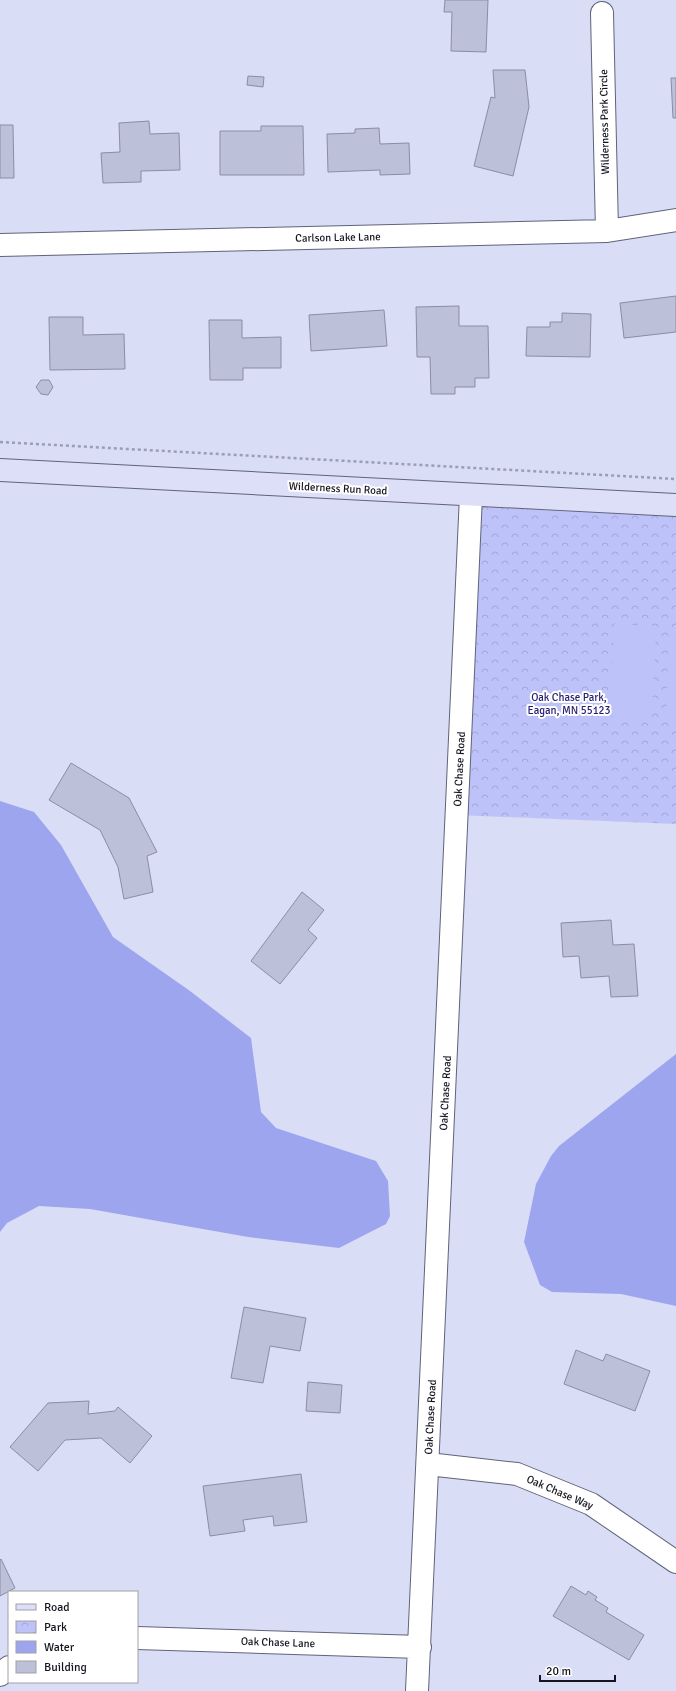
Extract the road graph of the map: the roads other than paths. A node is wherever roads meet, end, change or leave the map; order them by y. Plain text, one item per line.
1 (602, 13) dead end
2 (676, 220) edge
3 (607, 230) junction
4 (0, 245) edge
5 (0, 470) edge
6 (472, 495) junction
7 (676, 505) edge
8 (428, 1464) junction
9 (676, 1562) edge
10 (138, 1638) edge
11 (420, 1647) junction
12 (8, 1669) edge
13 (0, 1675) edge
14 (417, 1691) edge

1 - 3 street, Wilderness Park Circle
2 - 3 street, Carlson Lake Lane
3 - 4 street, Carlson Lake Lane
5 - 6 street, Wilderness Run Road
6 - 7 street, Wilderness Run Road
6 - 8 street, Oak Chase Road
8 - 9 street, Oak Chase Way
8 - 11 street, Oak Chase Road
10 - 11 street, Oak Chase Lane
11 - 14 street, Oak Chase Road
12 - 13 street

